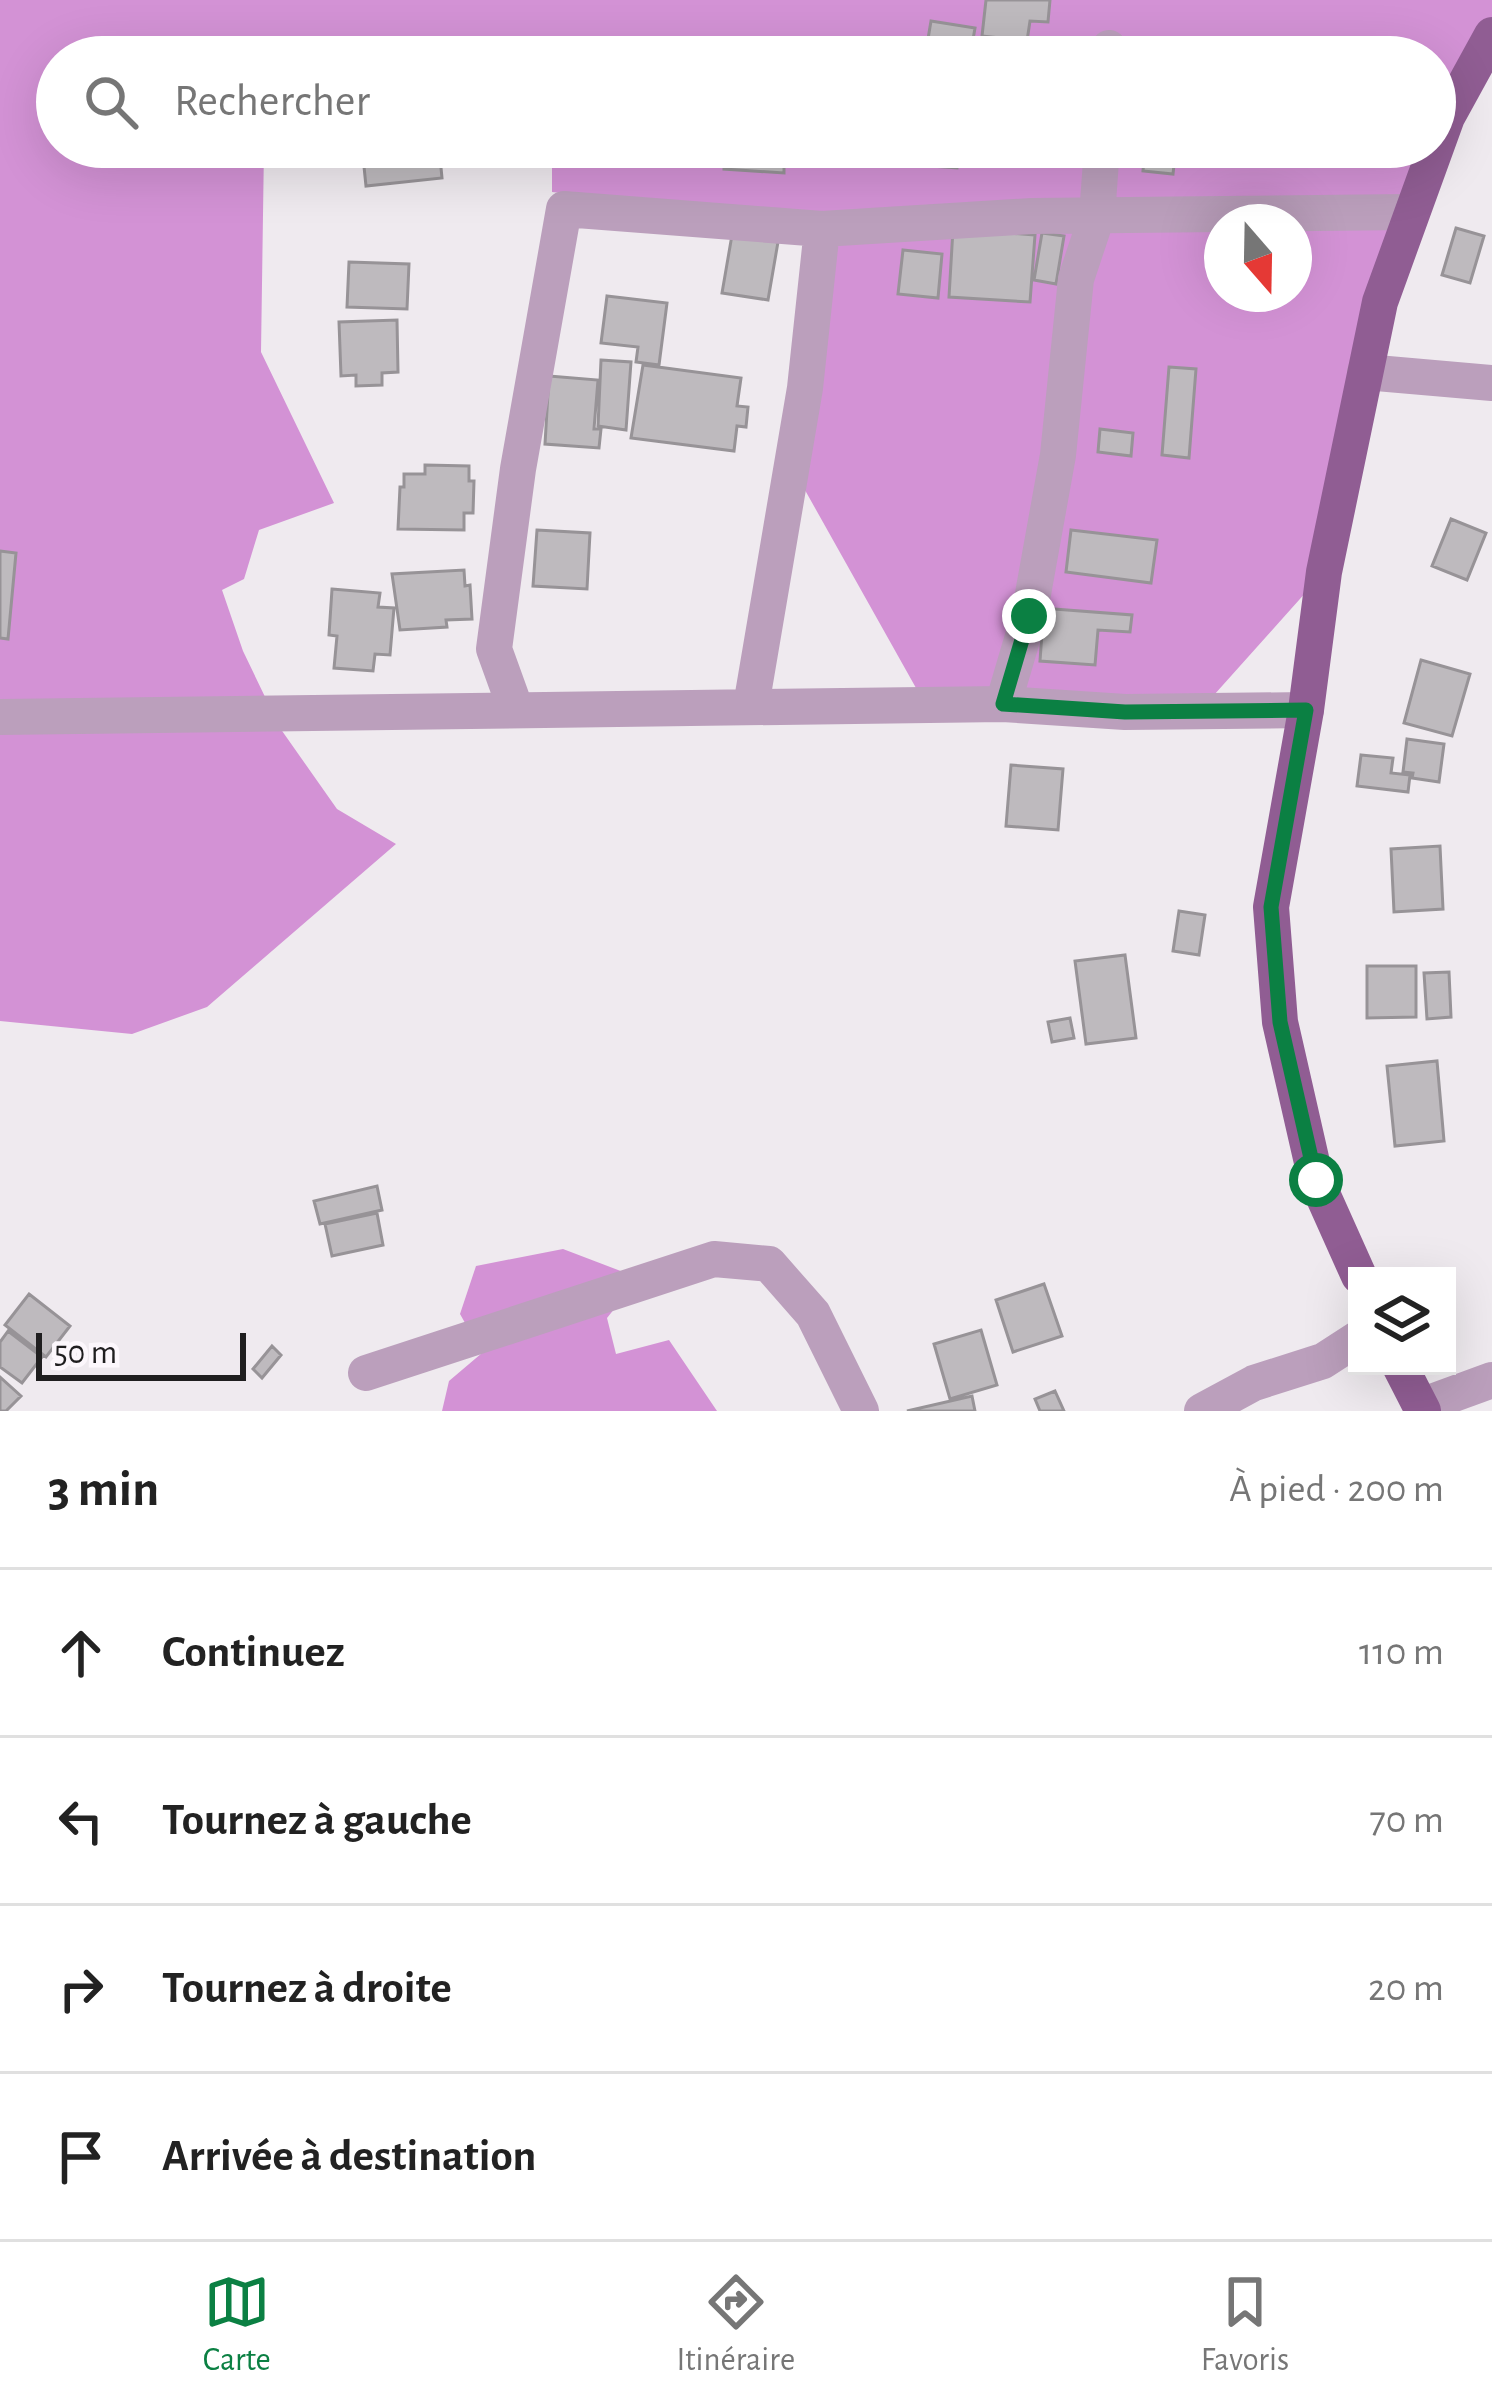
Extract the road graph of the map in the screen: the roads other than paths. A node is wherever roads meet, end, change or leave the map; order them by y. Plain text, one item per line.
1 (1492, 35) edge
2 (1456, 101) edge
3 (1100, 168) edge
4 (1427, 168) edge
5 (1409, 212) junction
6 (1096, 216) junction
7 (822, 229) junction
8 (1365, 371) junction
9 (1492, 383) edge
10 (1003, 704) junction
11 (751, 706) junction
12 (516, 710) junction
13 (1306, 710) junction
14 (0, 718) edge
15 (1355, 1267) edge
16 (1348, 1345) edge
17 (366, 1373) dead end
18 (1405, 1375) edge
19 (1492, 1380) edge
20 (1422, 1408) edge
21 (855, 1410) edge
22 (1202, 1411) edge

1 - 2 main road
3 - 6 street
4 - 5 main road
5 - 6 street
5 - 8 main road
6 - 7 street
6 - 10 street
7 - 11 street
7 - 12 street
8 - 9 street
8 - 13 main road
10 - 11 street
10 - 13 street
11 - 12 street
12 - 14 street
13 - 15 main road
16 - 22 street
17 - 21 street
18 - 20 main road
19 - 20 street

